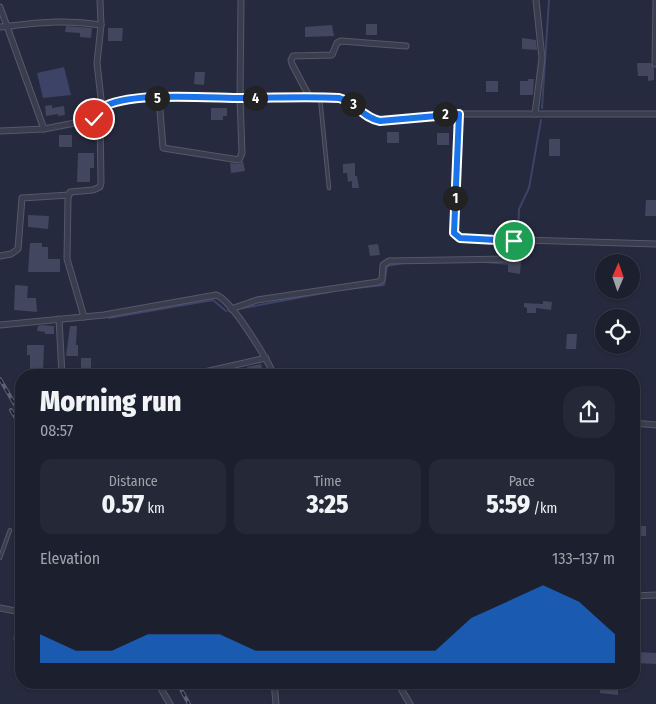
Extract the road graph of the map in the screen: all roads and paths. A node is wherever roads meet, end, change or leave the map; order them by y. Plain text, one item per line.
1 (100, 0) edge
2 (241, 0) edge
3 (536, 0) edge
4 (656, 0) edge
5 (0, 7) edge
6 (101, 24) junction
7 (3, 27) edge
8 (406, 46) dead end
9 (656, 65) edge
10 (160, 98) junction
11 (240, 98) junction
12 (310, 98) junction
13 (320, 98) junction
14 (102, 108) junction
15 (459, 114) junction
16 (535, 114) junction
17 (656, 114) edge
18 (100, 116) junction
19 (44, 129) junction
20 (0, 131) edge
21 (329, 188) dead end
22 (68, 195) junction
23 (514, 241) junction
24 (656, 244) edge
25 (0, 256) edge
26 (231, 308) junction
27 (84, 317) junction
28 (59, 319) junction
29 (0, 325) edge
30 (266, 358) junction
31 (62, 369) edge
32 (225, 369) edge
33 (271, 369) edge
34 (640, 424) edge
35 (656, 425) edge
36 (10, 530) dead end
37 (0, 558) edge
38 (656, 595) edge
39 (640, 596) edge
40 (0, 608) edge
41 (15, 611) edge
42 (161, 689) edge
43 (275, 689) edge
44 (401, 689) edge
45 (170, 704) edge
46 (276, 704) edge
47 (410, 704) edge

1 - 6 street
2 - 11 street
3 - 16 street
4 - 9 street
5 - 7 street
6 - 7 street
6 - 14 street
7 - 19 street
8 - 12 street
10 - 11 street
10 - 11 street
10 - 14 street
11 - 12 street
12 - 13 street
13 - 15 street
13 - 21 lane
14 - 18 street
15 - 16 street
15 - 23 street
16 - 17 street
18 - 19 street
18 - 22 street
19 - 20 street
22 - 25 street
22 - 27 street
23 - 24 street
23 - 26 street
26 - 27 street
26 - 30 street
27 - 28 street
28 - 29 street
28 - 31 street
30 - 32 street
30 - 33 street
34 - 35 street
36 - 37 lane
38 - 39 street
40 - 41 street
42 - 45 street
43 - 46 street
44 - 47 street

